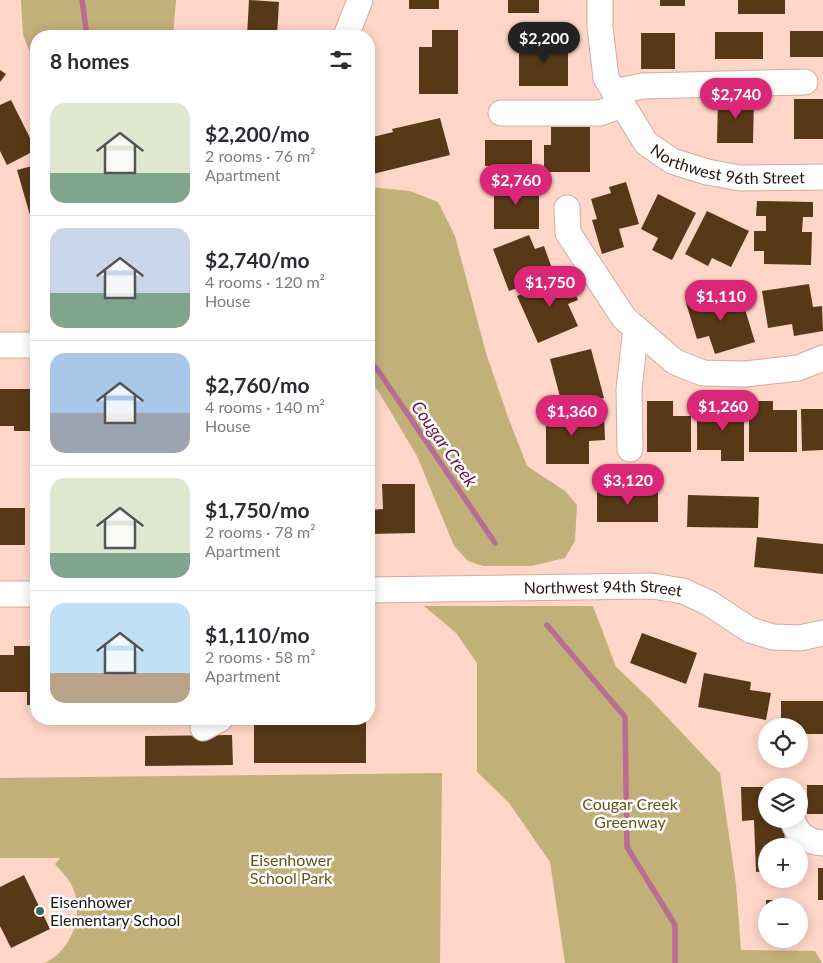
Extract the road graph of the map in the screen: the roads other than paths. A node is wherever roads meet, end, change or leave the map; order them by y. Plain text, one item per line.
1 (360, 0) edge
2 (600, 0) edge
3 (348, 30) edge
4 (805, 82) dead end
5 (618, 98) junction
6 (501, 113) dead end
7 (823, 177) edge
8 (567, 208) dead end
9 (636, 328) junction
10 (0, 345) edge
11 (30, 345) edge
12 (823, 358) edge
13 (630, 449) dead end
14 (375, 590) edge
15 (0, 594) edge
16 (30, 594) edge
17 (823, 633) edge
18 (796, 828) edge
19 (823, 843) edge

1 - 3 street
2 - 5 street, Northwest 96th Street
4 - 5 street
5 - 6 street
5 - 7 street, Northwest 96th Street
8 - 9 street
9 - 12 street
9 - 13 street
10 - 11 street
14 - 17 street, Northwest 94th Street
15 - 16 street
18 - 19 street

